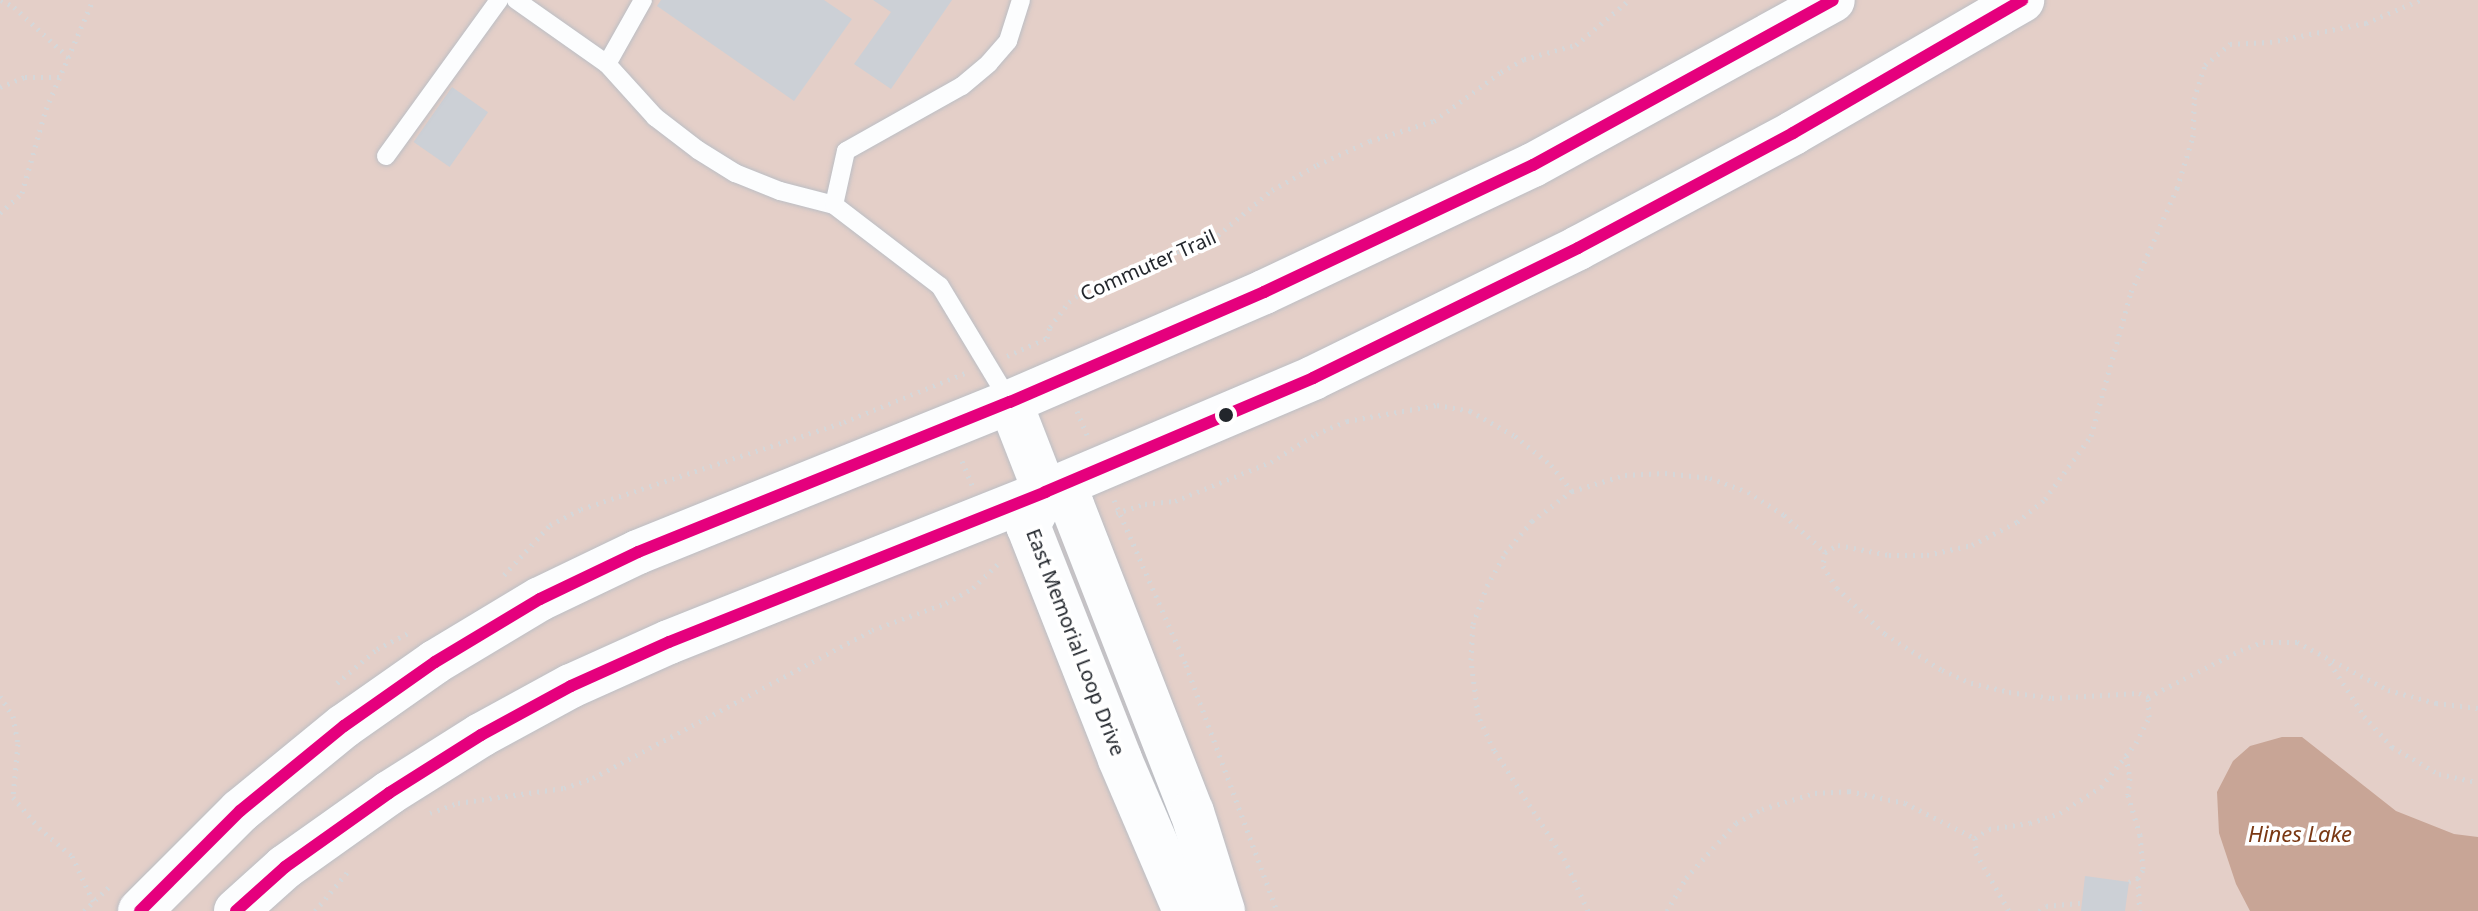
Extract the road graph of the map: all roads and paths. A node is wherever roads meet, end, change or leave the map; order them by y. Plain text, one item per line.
1 (1, 0) edge
2 (93, 0) edge
3 (499, 0) edge
4 (516, 0) edge
5 (643, 0) edge
6 (1021, 0) edge
7 (1629, 0) edge
8 (1833, 0) edge
9 (2022, 0) edge
10 (2420, 0) edge
11 (69, 58) junction
12 (607, 64) junction
13 (60, 77) junction
14 (0, 87) edge
15 (386, 156) dead end
16 (834, 205) junction
17 (0, 213) edge
18 (1007, 356) dead end
19 (954, 378) dead end
20 (1064, 378) junction
21 (929, 386) dead end
22 (1010, 402) junction
23 (1101, 468) junction
24 (1572, 491) junction
25 (1045, 492) junction
26 (1119, 512) junction
27 (1110, 516) dead end
28 (1825, 552) junction
29 (1005, 559) dead end
30 (2329, 662) junction
31 (0, 696) edge
32 (2148, 697) junction
33 (2478, 708) edge
34 (2126, 756) junction
35 (2478, 782) edge
36 (427, 814) dead end
37 (1975, 838) junction
38 (353, 865) dead end
39 (2138, 878) junction
40 (2129, 882) dead end
41 (93, 901) dead end
42 (2082, 903) dead end
43 (140, 911) edge
44 (236, 911) edge
45 (315, 911) edge
46 (1185, 911) edge
47 (1223, 911) edge
48 (1277, 911) edge
49 (1588, 911) edge
50 (1667, 911) edge
51 (2009, 911) edge
52 (2039, 911) edge
53 (2140, 911) edge

1 - 11 path
2 - 11 path
3 - 15 lane
4 - 12 lane
5 - 12 lane
6 - 16 lane
7 - 18 path, Commuter Trail
8 - 20 main road
9 - 23 main road
10 - 28 path
11 - 13 path
12 - 16 lane
13 - 14 path
13 - 17 path
16 - 22 lane
19 - 21 path
20 - 22 main road
20 - 23 path
22 - 25 main road
22 - 43 main road
23 - 25 main road
24 - 26 path
24 - 28 path
24 - 49 path
25 - 44 main road
25 - 46 main road, East Memorial Loop Drive
25 - 47 main road
26 - 27 path
26 - 48 path
28 - 32 path
29 - 36 path
30 - 32 path
30 - 33 path
30 - 35 path
31 - 41 path
32 - 34 path
34 - 37 path
34 - 39 path
37 - 50 path
37 - 51 path
38 - 45 path
39 - 40 path
39 - 53 path
42 - 52 path

